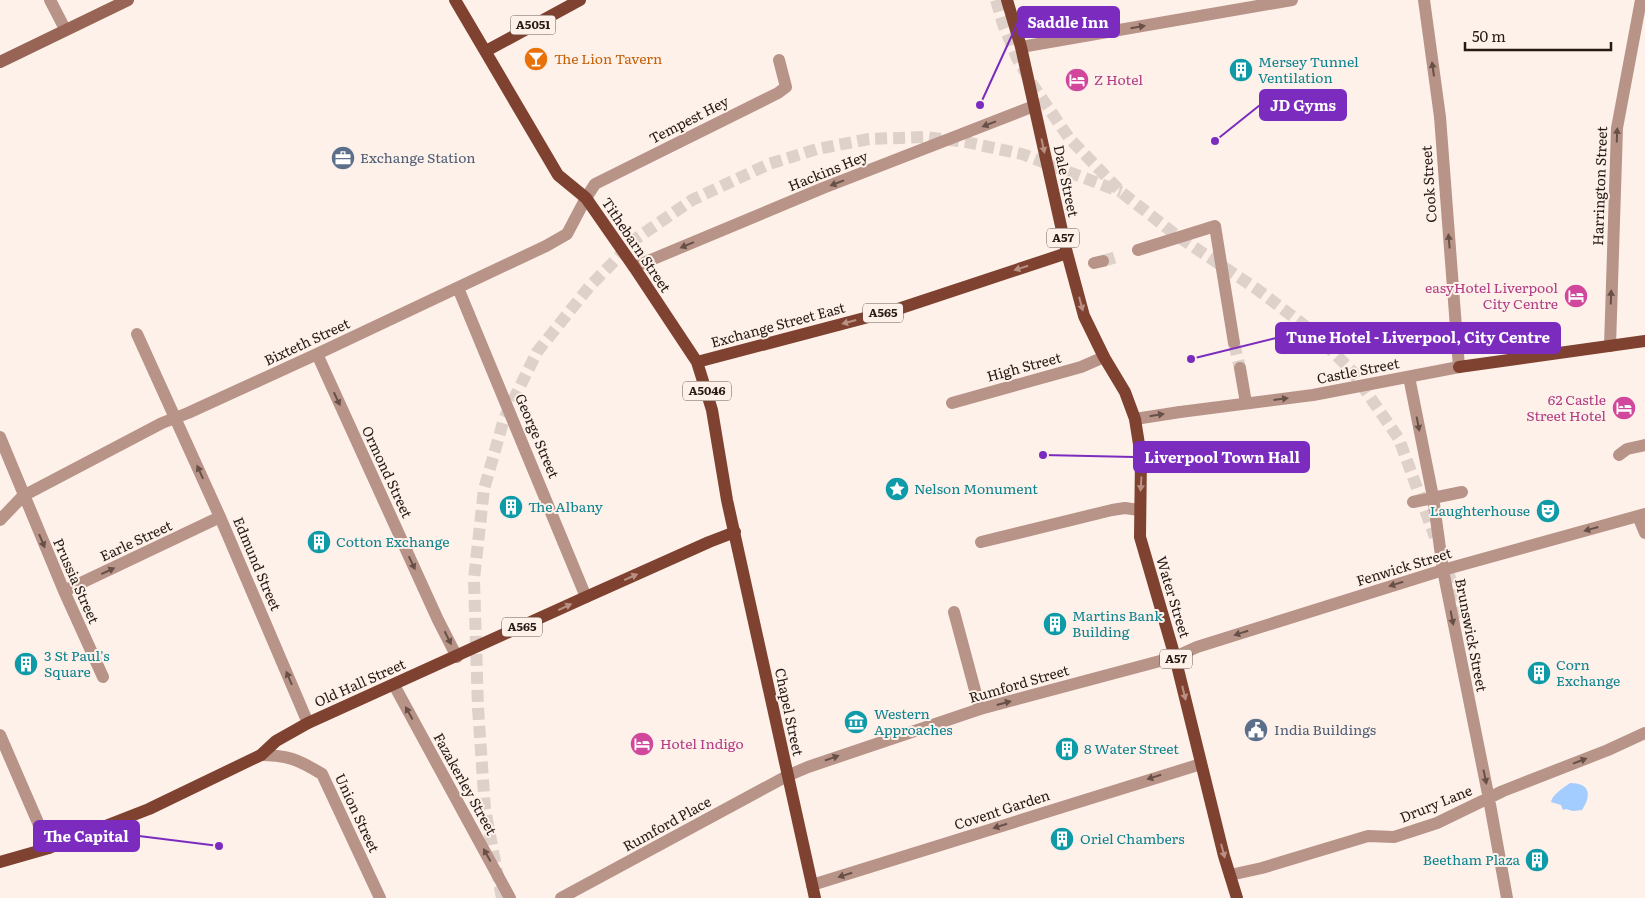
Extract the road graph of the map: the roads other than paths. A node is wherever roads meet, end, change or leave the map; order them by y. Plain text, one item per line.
1 (50, 0) edge
2 (128, 0) edge
3 (455, 0) edge
4 (580, 0) edge
5 (1007, 0) edge
6 (1292, 0) edge
7 (1424, 0) edge
8 (1642, 0) edge
9 (65, 30) junction
10 (1021, 47) junction
11 (486, 50) junction
12 (779, 60) dead end
13 (0, 62) edge
14 (1034, 106) junction
15 (586, 198) junction
16 (1138, 250) dead end
17 (1067, 253) junction
18 (634, 267) junction
19 (458, 288) junction
20 (137, 334) dead end
21 (1645, 341) edge
22 (1234, 343) tunnel mouth
23 (1610, 346) junction
24 (317, 354) junction
25 (1104, 357) junction
26 (696, 362) junction
27 (1459, 367) junction
28 (1240, 368) tunnel mouth
29 (1409, 377) junction
30 (952, 403) dead end
31 (1246, 403) junction
32 (176, 418) junction
33 (1135, 419) junction
34 (0, 437) edge
35 (1645, 445) edge
36 (1619, 455) dead end
37 (1462, 492) dead end
38 (23, 496) junction
39 (1433, 498) junction
40 (1413, 502) dead end
41 (1139, 510) junction
42 (1642, 515) edge
43 (220, 517) junction
44 (0, 520) edge
45 (735, 532) junction
46 (1645, 533) edge
47 (981, 542) dead end
48 (1443, 570) junction
49 (64, 592) junction
50 (586, 597) junction
51 (954, 612) dead end
52 (457, 656) junction
53 (1175, 656) junction
54 (103, 677) dead end
55 (394, 685) junction
56 (980, 709) junction
57 (308, 723) junction
58 (1645, 733) edge
59 (0, 735) edge
60 (261, 755) junction
61 (1201, 764) junction
62 (787, 776) junction
63 (1489, 799) junction
64 (49, 848) junction
65 (0, 862) edge
66 (1230, 875) junction
67 (814, 892) edge
68 (380, 898) edge
69 (510, 898) edge
70 (561, 898) edge
71 (1237, 898) edge
72 (1507, 898) edge

1 - 9 street
2 - 9 main road
3 - 11 main road, Tithebarn Street / A5046
4 - 11 main road, A5051
5 - 10 main road, Dale Street / A57
10 -> 6 street
27 -> 7 street, Cook Street
23 -> 8 street, Harrington Street
9 - 13 main road
10 - 14 main road, Dale Street / A57
11 - 15 main road, Tithebarn Street / A5046
12 - 15 street, Tempest Hey
14 -> 17 main road, Dale Street / A57
14 -> 18 street, Hackins Hey
15 - 18 main road, Tithebarn Street / A5046
15 - 19 street, Bixteth Street
16 - 22 street
17 -> 25 main road, Dale Street / A57
17 -> 26 main road, Exchange Street East / A565
18 - 26 main road, Tithebarn Street / A5046
19 - 24 street, Bixteth Street
19 - 50 street, George Street
20 - 32 street, Edmund Street
21 - 23 main road, Castle Street
23 - 27 main road, Castle Street
24 - 32 street, Bixteth Street
24 -> 52 street, Ormond Street
25 - 30 street, High Street
25 - 33 main road, Dale Street / A57
26 - 45 main road, Tithebarn Street / A5046
27 - 29 street, Castle Street
28 - 31 street
31 -> 29 street, Castle Street
29 -> 39 street, Brunswick Street
33 -> 31 street, Castle Street
32 - 38 street, Bixteth Street
43 -> 32 street, Edmund Street
33 -> 41 main road, Water Street / A57
34 - 38 street, Prussia Street
35 - 36 street
37 - 39 street
38 - 44 street, Bixteth Street
38 -> 49 street, Prussia Street
39 - 40 street
39 - 48 street, Brunswick Street
41 - 47 street
41 - 53 main road, Water Street / A57
42 - 46 street
42 -> 48 street, Fenwick Street
49 -> 43 street, Earle Street
57 -> 43 street, Edmund Street
50 -> 45 main road, Old Hall Street / A565
45 - 62 main road, Chapel Street
48 -> 53 street, Fenwick Street
48 -> 63 street, Brunswick Street
49 - 54 street, Prussia Street
52 -> 50 main road, Old Hall Street / A565
51 - 56 street
52 - 55 main road, Old Hall Street / A565
56 -> 53 street, Rumford Street
53 -> 61 main road, Water Street / A57
55 - 57 main road, Old Hall Street / A565
69 -> 55 street, Fazakerley Street
62 -> 56 street, Rumford Street
57 - 60 main road, Old Hall Street / A565
63 -> 58 street, Drury Lane
59 - 64 street
60 - 64 main road, Old Hall Street / A565
60 - 68 street, Union Street
61 -> 66 main road, Water Street / A57
61 -> 67 street, Covent Garden
62 - 67 main road, Chapel Street
62 - 70 street, Rumford Place
63 - 66 street, Drury Lane
63 - 72 street, Brunswick Street
64 - 65 main road, Old Hall Street / A565
66 - 71 main road, Water Street / A57

